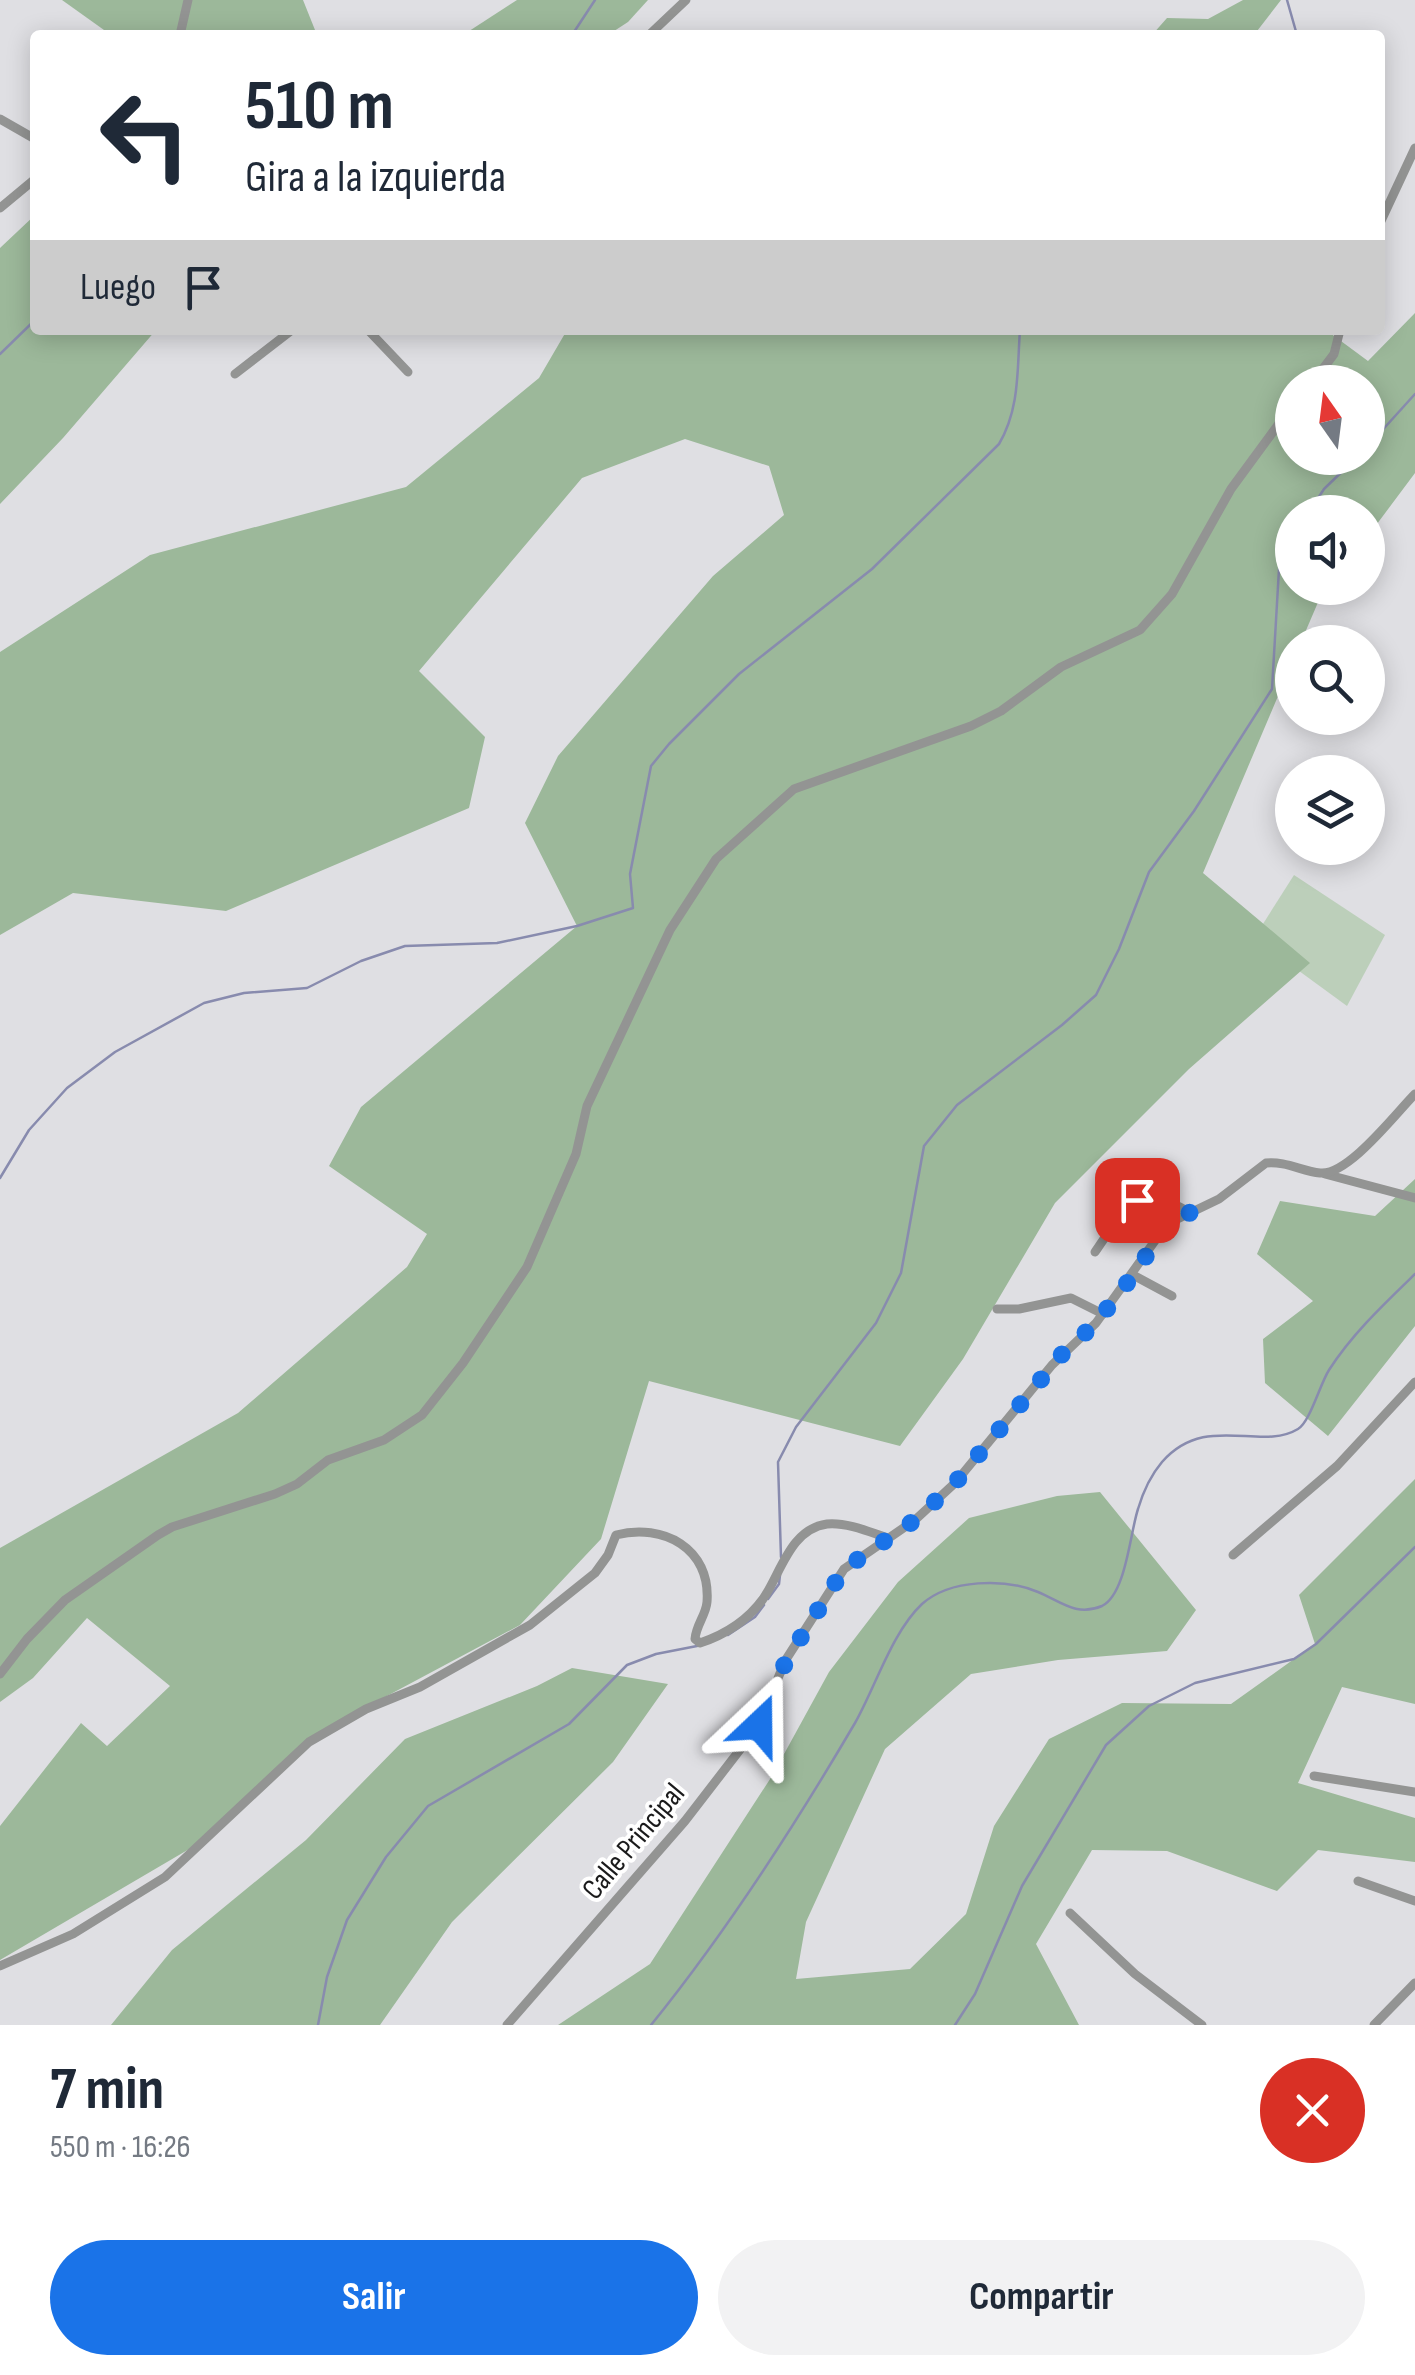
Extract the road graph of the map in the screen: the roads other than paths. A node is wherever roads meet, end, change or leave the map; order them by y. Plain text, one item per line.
1 (188, 0) edge
2 (686, 0) edge
3 (181, 30) edge
4 (653, 30) edge
5 (0, 119) edge
6 (30, 136) edge
7 (1415, 148) edge
8 (30, 183) edge
9 (0, 208) edge
10 (1385, 212) edge
11 (285, 335) edge
12 (373, 335) edge
13 (1339, 335) edge
14 (1326, 365) edge
15 (408, 372) dead end
16 (234, 374) dead end
17 (1275, 429) edge
18 (1415, 1094) edge
19 (1322, 1173) junction
20 (1415, 1198) edge
21 (1190, 1213) junction
22 (1095, 1252) dead end
23 (1133, 1274) junction
24 (1172, 1296) dead end
25 (997, 1309) dead end
26 (1103, 1314) junction
27 (1415, 1382) edge
28 (888, 1538) junction
29 (1233, 1555) dead end
30 (0, 1674) edge
31 (1314, 1776) dead end
32 (1415, 1792) edge
33 (1358, 1881) dead end
34 (1415, 1901) edge
35 (1070, 1913) dead end
36 (0, 1966) edge
37 (1415, 1983) edge
38 (506, 2025) edge
39 (1202, 2025) edge
40 (1374, 2025) edge

1 - 3 street
2 - 4 street
5 - 6 street
7 - 10 street
8 - 9 street
11 - 16 street
12 - 15 street
13 - 14 street
17 - 30 street
18 - 19 street
19 - 20 street, Calle Principal
19 - 21 street, Calle Principal
21 - 22 street
21 - 23 street, Calle Principal
23 - 24 street
23 - 26 street, Calle Principal
25 - 26 street
26 - 28 street, Calle Principal
27 - 29 street
28 - 36 street
28 - 38 street, Calle Principal
31 - 32 street
33 - 34 street
35 - 39 street
37 - 40 street

